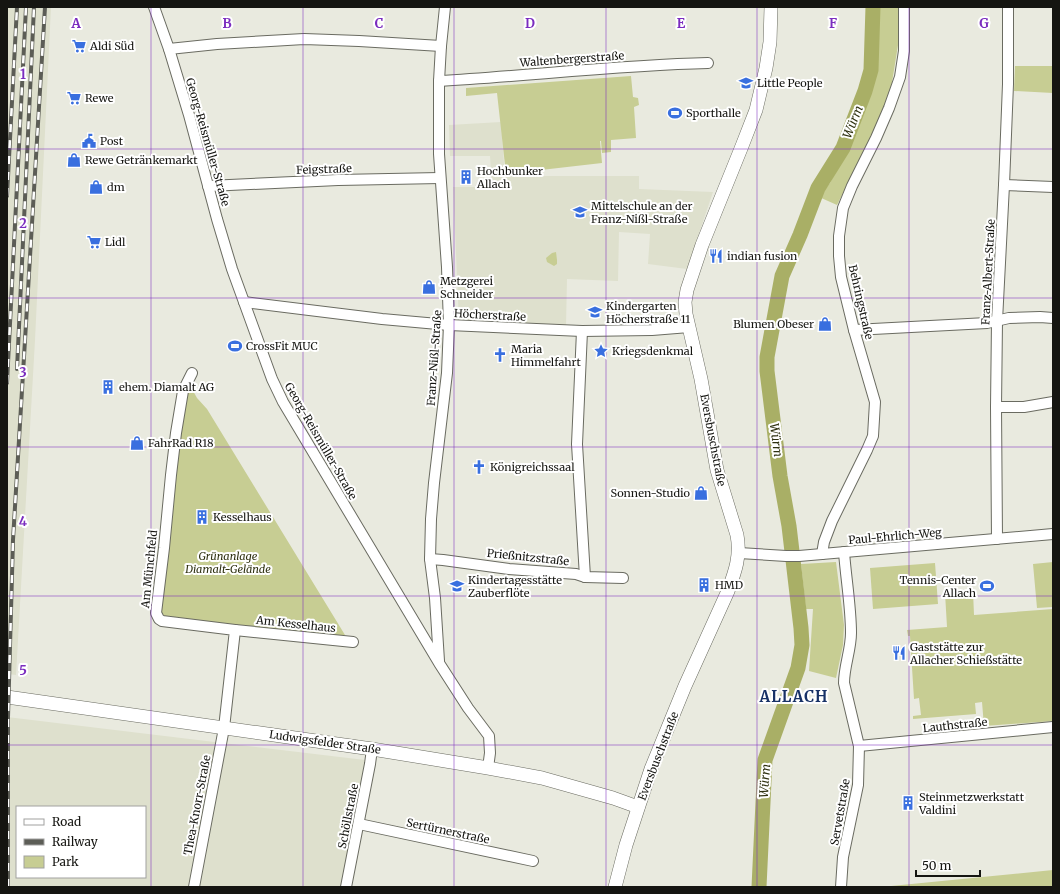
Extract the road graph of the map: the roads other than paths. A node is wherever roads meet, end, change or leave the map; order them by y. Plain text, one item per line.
1 (154, 7) edge
2 (445, 7) edge
3 (771, 7) edge
4 (904, 7) edge
5 (1008, 7) edge
6 (441, 46) junction
7 (169, 49) junction
8 (708, 63) dead end
9 (439, 81) junction
10 (440, 178) junction
11 (1004, 185) junction
12 (208, 186) junction
13 (1053, 187) edge
14 (244, 302) junction
15 (1053, 318) edge
16 (997, 321) junction
17 (449, 325) junction
18 (689, 327) junction
19 (854, 330) junction
20 (582, 331) junction
21 (192, 373) dead end
22 (1053, 402) edge
23 (996, 407) junction
24 (1053, 534) edge
25 (997, 539) junction
26 (844, 552) junction
27 (739, 553) junction
28 (822, 554) junction
29 (430, 559) junction
30 (585, 577) junction
31 (623, 578) dead end
32 (235, 630) junction
33 (354, 642) dead end
34 (439, 663) junction
35 (7, 697) edge
36 (1053, 727) edge
37 (224, 728) junction
38 (859, 746) junction
39 (372, 749) junction
40 (488, 768) junction
41 (638, 807) junction
42 (359, 824) junction
43 (533, 861) dead end
44 (194, 887) edge
45 (346, 887) edge
46 (615, 887) edge
47 (841, 887) edge

1 - 7 street, Georg-Reismüller-Straße
2 - 6 street, Franz-Nißl-Straße
3 - 18 main road, Eversbuschstraße
4 - 19 street, Behringstraße
5 - 11 street, Franz-Albert-Straße
6 - 7 street
6 - 9 street, Franz-Nißl-Straße
7 - 12 street, Georg-Reismüller-Straße
8 - 9 street, Waltenbergerstraße
9 - 10 street, Franz-Nißl-Straße
10 - 12 street, Feigstraße
10 - 17 street, Franz-Nißl-Straße
11 - 13 street
11 - 16 street, Franz-Albert-Straße
12 - 14 street, Georg-Reismüller-Straße
14 - 17 street, Höcherstraße
14 - 34 street, Georg-Reismüller-Straße
15 - 16 street
16 - 19 street
16 - 23 street, Franz-Albert-Straße
17 - 20 street, Höcherstraße
17 - 29 street, Franz-Nißl-Straße
18 - 20 street, Höcherstraße
18 - 27 main road, Eversbuschstraße
19 - 28 street, Behringstraße
20 - 30 street
21 - 32 street, Am Münchfeld
22 - 23 street
23 - 25 street, Franz-Albert-Straße
24 - 25 street, Paul-Ehrlich-Weg
25 - 26 street, Paul-Ehrlich-Weg
26 - 28 street, Paul-Ehrlich-Weg
26 - 38 street, Servetstraße
27 - 28 street, Paul-Ehrlich-Weg
27 - 41 main road, Eversbuschstraße
29 - 30 street, Prießnitzstraße
29 - 34 street, Franz-Nißl-Straße
30 - 31 street, Prießnitzstraße
32 - 33 street, Am Kesselhaus
32 - 37 street
34 - 40 street, Georg-Reismüller-Straße
35 - 37 main road, Ludwigsfelder Straße
36 - 38 street, Lauthstraße
37 - 39 main road, Ludwigsfelder Straße
37 - 44 street, Thea-Knorr-Straße
38 - 47 street, Servetstraße
39 - 40 main road, Ludwigsfelder Straße
39 - 42 street, Schöllstraße
40 - 41 main road, Ludwigsfelder Straße
41 - 46 main road, Eversbuschstraße
42 - 43 street, Sertürnerstraße
42 - 45 street, Schöllstraße

